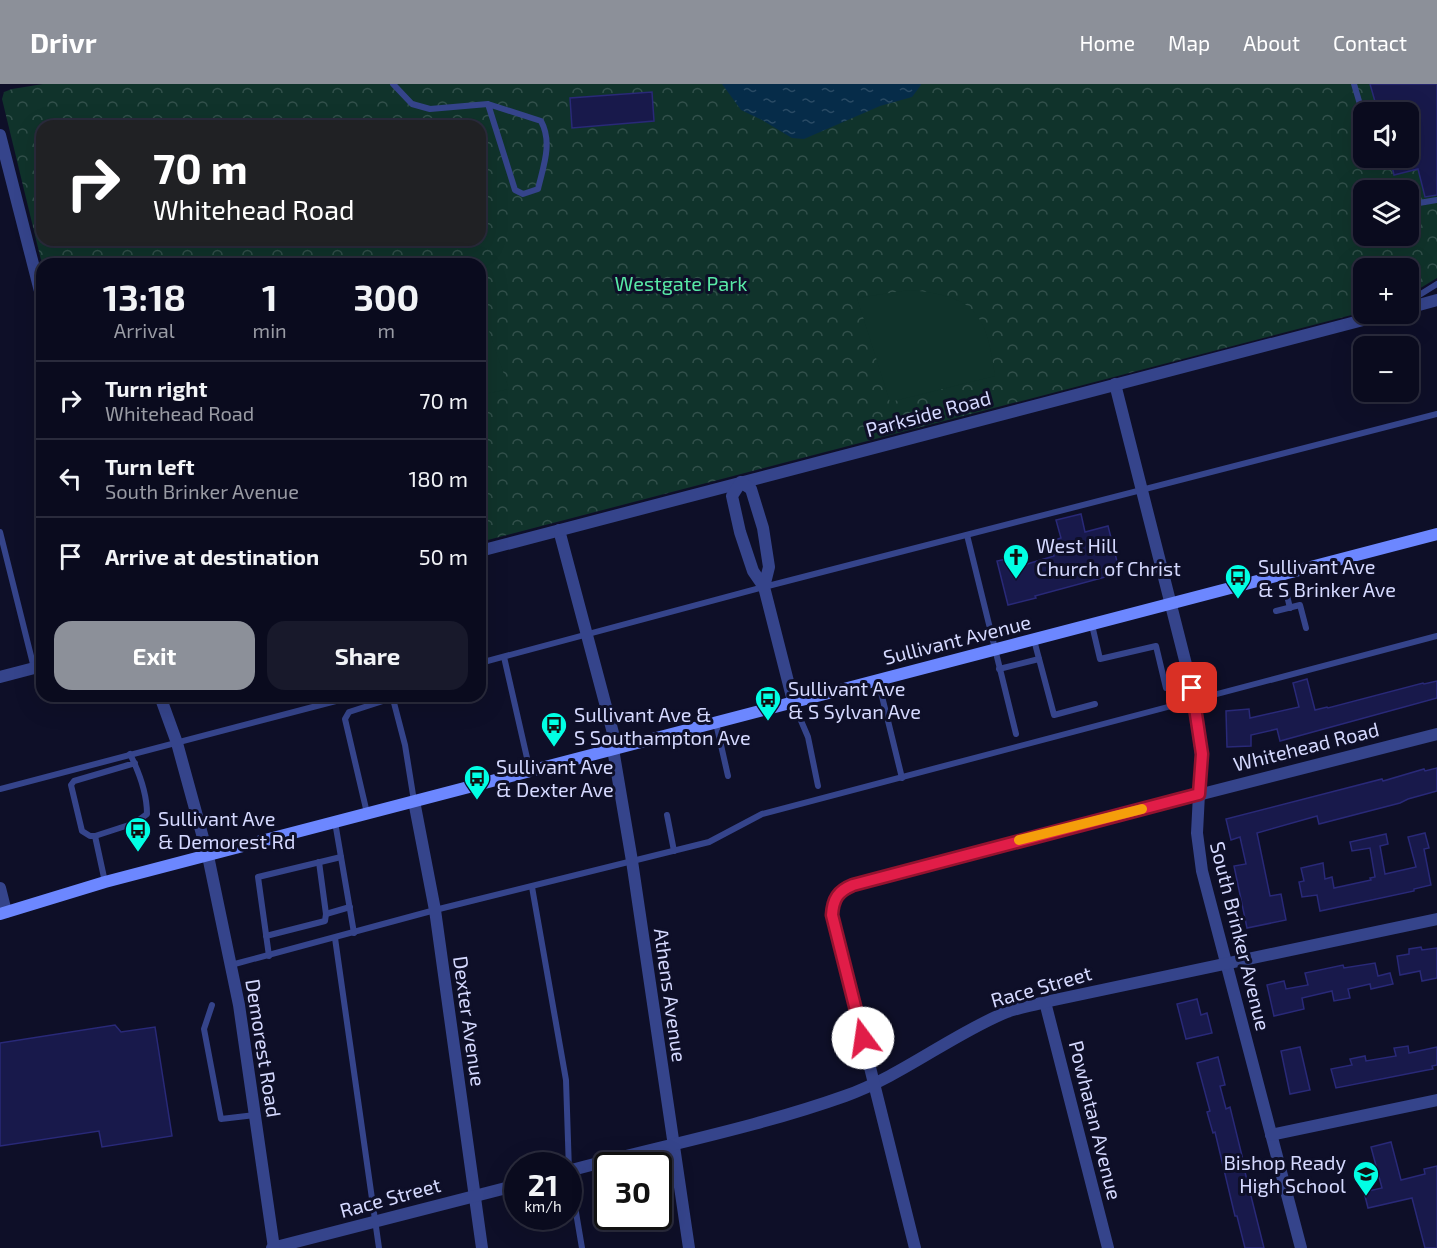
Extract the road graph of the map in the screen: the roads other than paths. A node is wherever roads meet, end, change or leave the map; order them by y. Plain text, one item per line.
1 (393, 84) edge
2 (1354, 84) edge
3 (1359, 102) edge
4 (488, 104) junction
5 (0, 135) edge
6 (1437, 200) edge
7 (1419, 203) edge
8 (36, 276) edge
9 (1437, 284) edge
10 (1419, 295) edge
11 (1437, 300) edge
12 (1419, 305) edge
13 (1353, 322) edge
14 (1115, 384) junction
15 (1437, 414) edge
16 (741, 482) junction
17 (1142, 491) junction
18 (559, 530) junction
19 (0, 532) edge
20 (1437, 534) edge
21 (967, 535) junction
22 (486, 549) edge
23 (1282, 574) junction
24 (764, 587) junction
25 (1170, 604) junction
26 (1290, 608) junction
27 (1276, 611) dead end
28 (1092, 624) junction
29 (1306, 628) dead end
30 (587, 635) junction
31 (1437, 636) edge
32 (1034, 639) junction
33 (994, 649) junction
34 (504, 657) junction
35 (1039, 659) junction
36 (36, 660) edge
37 (486, 662) edge
38 (36, 668) edge
39 (999, 669) junction
40 (0, 677) edge
41 (878, 679) junction
42 (1191, 682) junction
43 (793, 701) junction
44 (162, 702) edge
45 (332, 702) edge
46 (377, 702) edge
47 (394, 702) edge
48 (1194, 702) junction
49 (1095, 704) dead end
50 (716, 722) junction
51 (1016, 734) dead end
52 (1437, 734) edge
53 (177, 743) junction
54 (615, 748) junction
55 (130, 754) junction
56 (135, 763) junction
57 (530, 771) junction
58 (728, 776) dead end
59 (902, 778) junction
60 (818, 786) dead end
61 (0, 789) edge
62 (1199, 794) junction
63 (414, 801) junction
64 (367, 813) junction
65 (667, 815) dead end
66 (335, 822) junction
67 (94, 836) junction
68 (674, 851) junction
69 (208, 856) junction
70 (341, 857) junction
71 (632, 861) junction
72 (319, 862) junction
73 (105, 882) junction
74 (532, 887) junction
75 (0, 888) edge
76 (350, 907) junction
77 (435, 910) junction
78 (3, 913) edge
79 (326, 914) junction
80 (1437, 919) edge
81 (354, 933) junction
82 (266, 936) junction
83 (335, 938) junction
84 (269, 956) junction
85 (1226, 962) junction
86 (231, 965) junction
87 (1045, 1002) junction
88 (212, 1005) dead end
89 (874, 1084) junction
90 (1437, 1100) edge
91 (255, 1115) junction
92 (1271, 1135) junction
93 (674, 1145) junction
94 (568, 1152) edge
95 (582, 1168) edge
96 (504, 1189) edge
97 (475, 1197) junction
98 (375, 1221) junction
99 (579, 1230) edge
100 (274, 1248) edge
101 (379, 1248) edge
102 (482, 1248) edge
103 (582, 1248) edge
104 (689, 1248) edge
105 (915, 1248) edge
106 (1108, 1248) edge
107 (1301, 1248) edge

1 - 4 lane
2 - 3 lane
4 - 4 lane
5 - 8 street
6 - 7 lane
9 - 10 lane
11 - 12 street
13 - 14 street, Parkside Road
14 - 16 street, Parkside Road
14 - 17 street, South Brinker Avenue
15 - 17 lane
16 - 18 street, Parkside Road
16 - 24 street
16 - 24 street
17 - 21 lane
17 - 25 street, South Brinker Avenue
18 - 22 street, Parkside Road
18 - 30 street, Athens Avenue
19 - 36 lane
20 - 23 main road, Sullivant Avenue
21 - 24 lane
21 - 33 lane
23 - 25 main road, Sullivant Avenue
23 - 26 lane
24 - 30 lane
24 - 43 street
25 - 28 main road, Sullivant Avenue
25 - 42 street, South Brinker Avenue
26 - 27 lane
26 - 29 lane
28 - 32 main road, Sullivant Avenue
28 - 42 lane
30 - 34 lane
30 - 54 street, Athens Avenue
31 - 48 lane
32 - 33 main road, Sullivant Avenue
32 - 35 lane
33 - 39 lane
33 - 41 main road, Sullivant Avenue
34 - 37 lane
34 - 57 lane
35 - 39 lane
35 - 49 lane
38 - 40 street
39 - 51 lane
41 - 43 main road, Sullivant Avenue
41 - 59 lane
42 - 48 street, South Brinker Avenue
43 - 50 main road, Sullivant Avenue
43 - 60 lane
44 - 53 street, Demorest Road
45 - 53 lane
46 - 64 lane
47 - 63 lane
48 - 59 lane
48 - 62 street, South Brinker Avenue
50 - 54 main road, Sullivant Avenue
50 - 58 lane
52 - 62 street, Whitehead Road
53 - 55 lane
53 - 69 street, Demorest Road
54 - 57 main road, Sullivant Avenue
54 - 71 street, Athens Avenue
55 - 56 lane
55 - 61 lane
56 - 67 lane
56 - 67 lane
57 - 63 main road, Sullivant Avenue
59 - 68 lane
62 - 85 street, South Brinker Avenue
62 - 89 street, Whitehead Road
63 - 64 main road, Sullivant Avenue
63 - 77 street, Dexter Avenue
64 - 66 main road, Sullivant Avenue
65 - 68 lane
66 - 69 main road, Sullivant Avenue
66 - 70 lane
67 - 73 lane
68 - 71 lane
69 - 73 main road, Sullivant Avenue
69 - 86 street, Demorest Road
70 - 72 lane
70 - 76 lane
71 - 74 lane
71 - 93 street, Athens Avenue
72 - 79 lane
72 - 82 lane
73 - 78 main road, Sullivant Avenue
74 - 77 lane
74 - 94 lane
75 - 78 street
76 - 79 lane
76 - 81 lane
77 - 81 lane
77 - 97 street, Dexter Avenue
79 - 82 lane
80 - 85 street, Race Street
81 - 83 lane
82 - 84 lane
83 - 84 lane
83 - 98 lane
84 - 86 lane
85 - 87 street, Race Street
85 - 92 street, South Brinker Avenue
86 - 91 street, Demorest Road
87 - 89 street, Race Street
87 - 106 street, Powhatan Avenue
88 - 91 lane
89 - 93 street, Race Street
89 - 105 street
90 - 92 street
91 - 100 street, Demorest Road
92 - 107 street, South Brinker Avenue
93 - 95 street, Race Street
93 - 104 street, Athens Avenue
96 - 97 street, Race Street
97 - 98 street, Race Street
97 - 102 street, Dexter Avenue
98 - 100 street, Race Street
98 - 101 lane
99 - 103 lane

